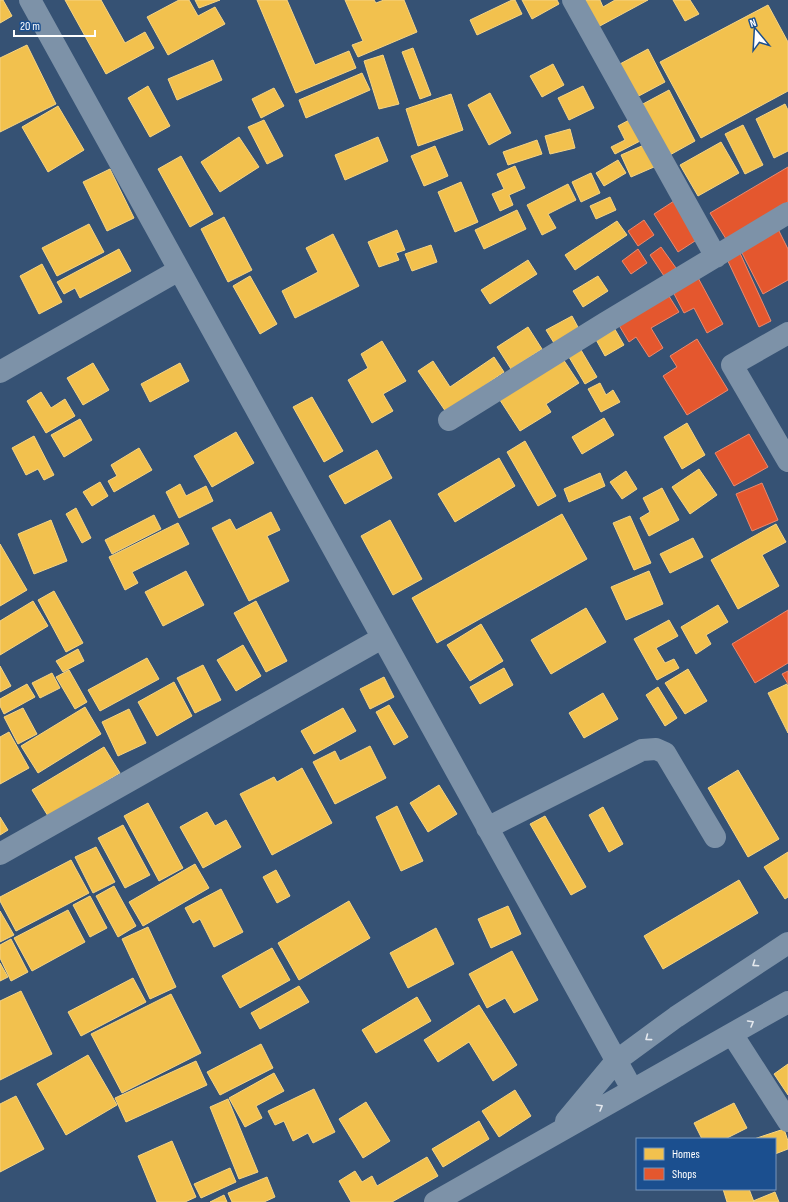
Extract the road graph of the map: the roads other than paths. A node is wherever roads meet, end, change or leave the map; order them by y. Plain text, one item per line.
1 (30, 0) edge
2 (573, 0) edge
3 (788, 214) edge
4 (716, 257) junction
5 (179, 270) junction
6 (788, 333) edge
7 (0, 372) edge
8 (449, 420) dead end
9 (788, 461) edge
10 (382, 638) junction
11 (487, 828) junction
12 (715, 837) dead end
13 (0, 854) edge
14 (788, 943) edge
15 (788, 1002) edge
16 (732, 1034) junction
17 (616, 1061) junction
18 (632, 1089) junction
19 (788, 1122) edge
20 (554, 1134) junction
21 (435, 1202) edge

1 - 5 street
2 - 4 street
3 - 4 street
4 - 8 street
5 - 7 street
5 - 10 street
6 - 9 street
10 - 11 street
10 - 13 street
11 - 12 street
11 - 17 street
14 -> 17 street
16 -> 15 street
16 - 18 street
16 - 19 street
17 - 18 street
17 - 20 street
20 -> 18 street
20 - 21 street

